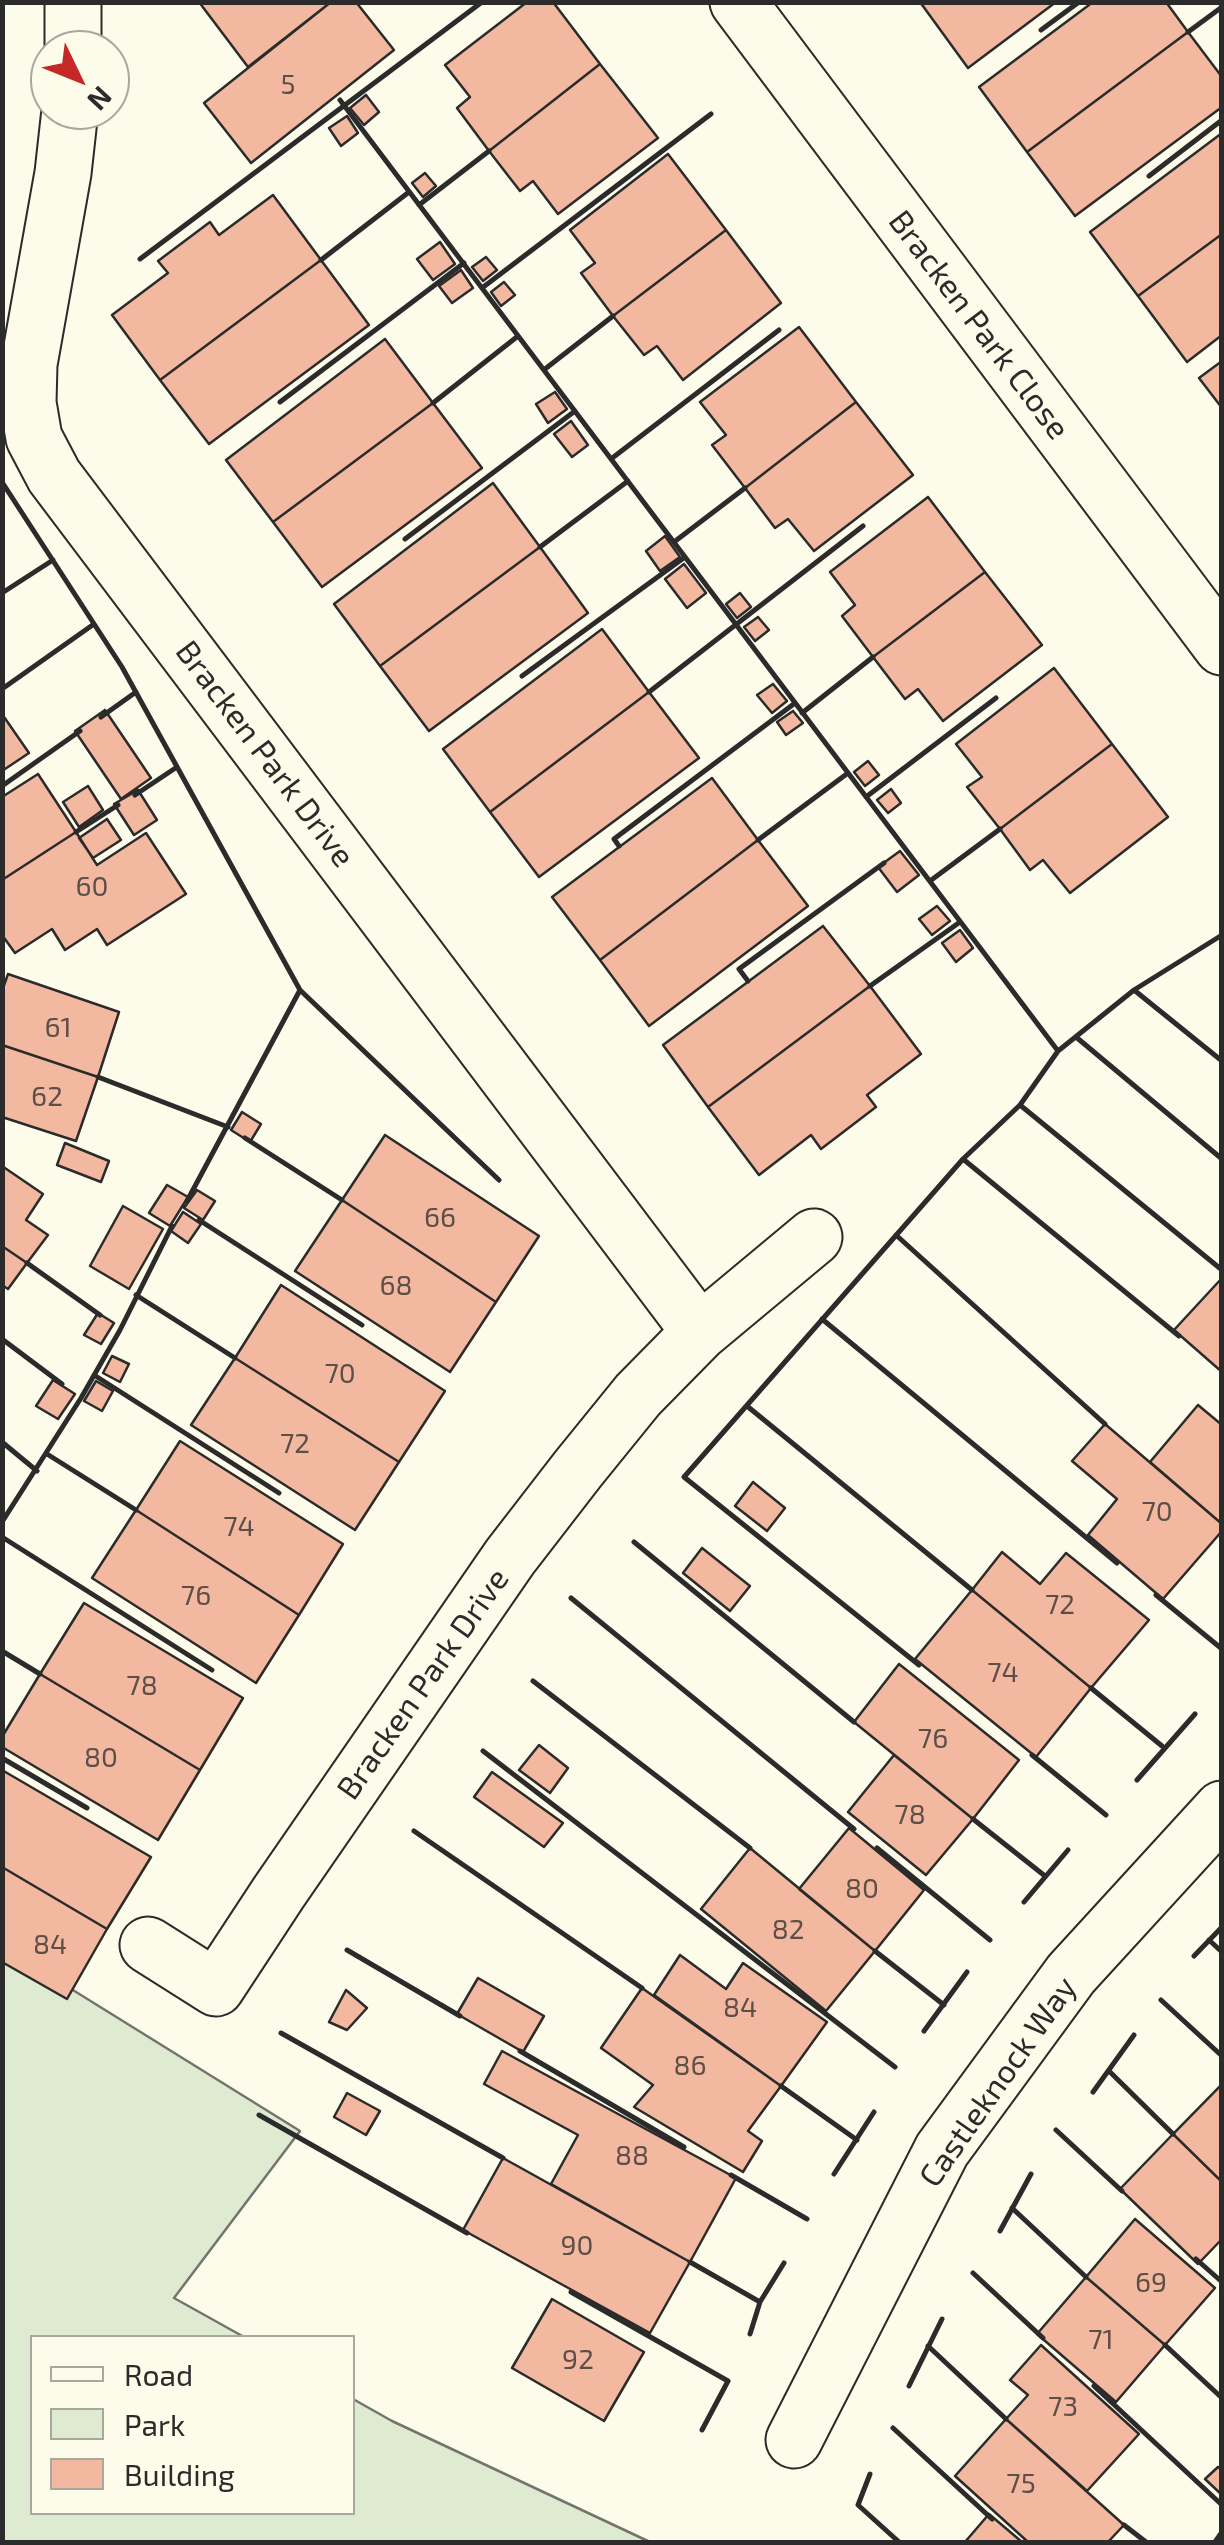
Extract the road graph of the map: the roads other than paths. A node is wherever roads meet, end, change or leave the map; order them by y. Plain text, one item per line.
1 (72, 2) edge
2 (738, 2) edge
3 (73, 30) edge
4 (68, 130) edge
5 (1222, 647) edge
6 (814, 1237) dead end
7 (700, 1332) junction
8 (1222, 1809) edge
9 (148, 1946) dead end
10 (794, 2440) dead end

1 - 3 street
2 - 5 street, Bracken Park Close
4 - 7 street, Bracken Park Drive
6 - 7 street, Bracken Park Drive
7 - 9 street, Bracken Park Drive
8 - 10 street, Castleknock Way

